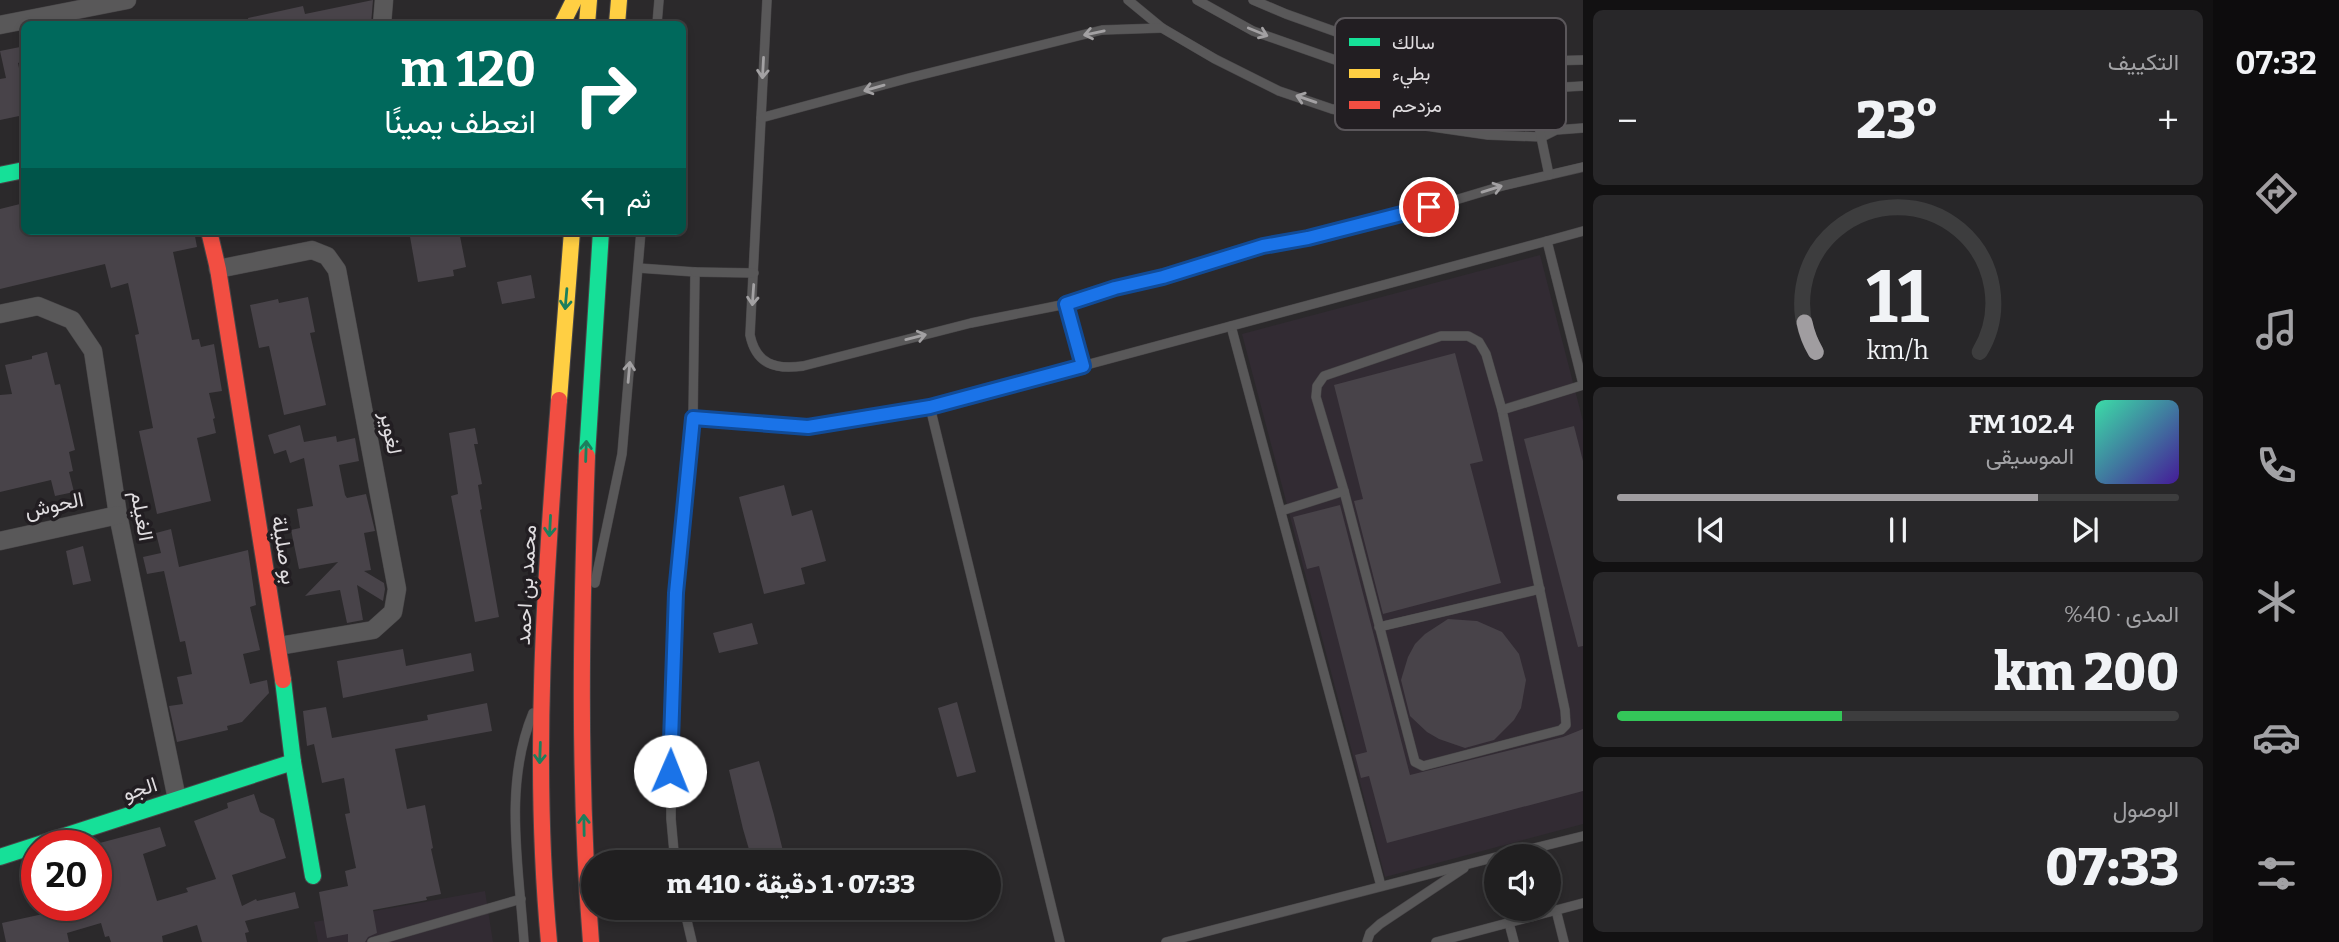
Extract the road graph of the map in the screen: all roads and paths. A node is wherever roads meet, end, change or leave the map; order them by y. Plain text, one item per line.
1 (127, 0) edge
2 (384, 0) edge
3 (574, 0) edge
4 (589, 0) edge
5 (619, 0) edge
6 (659, 0) edge
7 (767, 0) edge
8 (1128, 0) edge
9 (1198, 0) edge
10 (1253, 0) edge
11 (382, 21) edge
12 (564, 21) edge
13 (587, 21) edge
14 (617, 21) edge
15 (657, 21) edge
16 (0, 25) edge
17 (1162, 28) junction
18 (1335, 32) edge
19 (1335, 61) edge
20 (1335, 110) edge
21 (761, 118) junction
22 (1454, 130) edge
23 (1540, 130) edge
24 (1556, 130) edge
25 (1542, 137) junction
26 (1583, 167) edge
27 (21, 171) edge
28 (0, 175) edge
29 (1549, 176) junction
30 (1583, 231) edge
31 (210, 235) edge
32 (572, 235) edge
33 (601, 235) edge
34 (641, 235) edge
35 (1547, 241) junction
36 (638, 268) junction
37 (218, 269) junction
38 (695, 272) junction
39 (754, 273) junction
40 (1066, 304) junction
41 (0, 314) edge
42 (1231, 326) junction
43 (1083, 366) junction
44 (1583, 384) edge
45 (930, 407) junction
46 (1502, 410) junction
47 (693, 418) junction
48 (1344, 491) junction
49 (1281, 511) junction
50 (118, 515) junction
51 (0, 541) edge
52 (1540, 589) junction
53 (1379, 627) junction
54 (583, 632) junction
55 (279, 646) junction
56 (543, 693) junction
57 (293, 762) junction
58 (177, 799) junction
59 (1583, 836) edge
60 (1551, 844) edge
61 (674, 850) edge
62 (0, 857) edge
63 (1484, 861) edge
64 (1469, 864) junction
65 (313, 876) dead end
66 (1381, 886) junction
67 (521, 899) junction
68 (1583, 903) edge
69 (1561, 910) edge
70 (687, 920) edge
71 (1517, 921) edge
72 (1559, 921) edge
73 (1509, 923) junction
74 (1459, 939) edge
75 (372, 942) edge
76 (524, 942) edge
77 (549, 942) edge
78 (591, 942) edge
79 (692, 942) edge
80 (1060, 942) edge
81 (1166, 942) edge
82 (1367, 942) edge
83 (1436, 942) edge
84 (1514, 942) edge
85 (1564, 942) edge

1 - 16 street
2 - 11 street
3 - 12 street
4 - 13 street
5 - 14 street
6 - 15 lane
7 -> 21 lane
8 - 17 lane
9 -> 19 lane
10 - 18 lane
20 -> 17 lane
17 -> 21 lane
21 - 39 lane
25 -> 22 lane
23 - 25 lane
24 - 25 lane
25 - 29 lane
26 - 29 lane
27 - 28 street
40 -> 29 lane
30 - 35 lane
31 - 37 street, بو صليلة
32 -> 56 street, محمد بن احمد
54 -> 33 street
34 - 36 lane
35 - 42 lane
35 - 44 lane
36 - 38 lane
54 -> 36 lane
37 - 55 street, بو صليلة
37 - 55 street, لغوير
38 - 39 lane
38 - 47 lane
39 -> 40 lane
40 - 43 lane
41 - 50 street, الغيلم
42 - 43 lane
42 - 49 lane
43 - 45 lane
44 - 46 lane
45 - 47 lane
45 - 80 lane
46 - 48 lane
46 - 52 lane
47 - 61 lane
48 - 49 lane
48 - 53 lane
49 - 66 lane
50 - 51 street, الحوش
50 - 58 street, الغيلم
52 - 53 lane
52 - 53 lane
78 -> 54 street
55 - 57 street, بو صليلة
56 - 67 lane
56 -> 77 street, محمد بن احمد
57 - 58 street, الجو
57 - 65 street, بو صليلة
58 - 62 street, الجو
59 - 60 lane
63 - 64 lane
64 - 66 lane
64 - 82 lane
66 - 81 lane
67 - 75 lane
67 - 76 lane
68 - 69 lane
70 - 79 lane
71 - 73 lane
72 - 85 lane
73 - 74 lane
73 - 84 lane
74 - 83 lane

